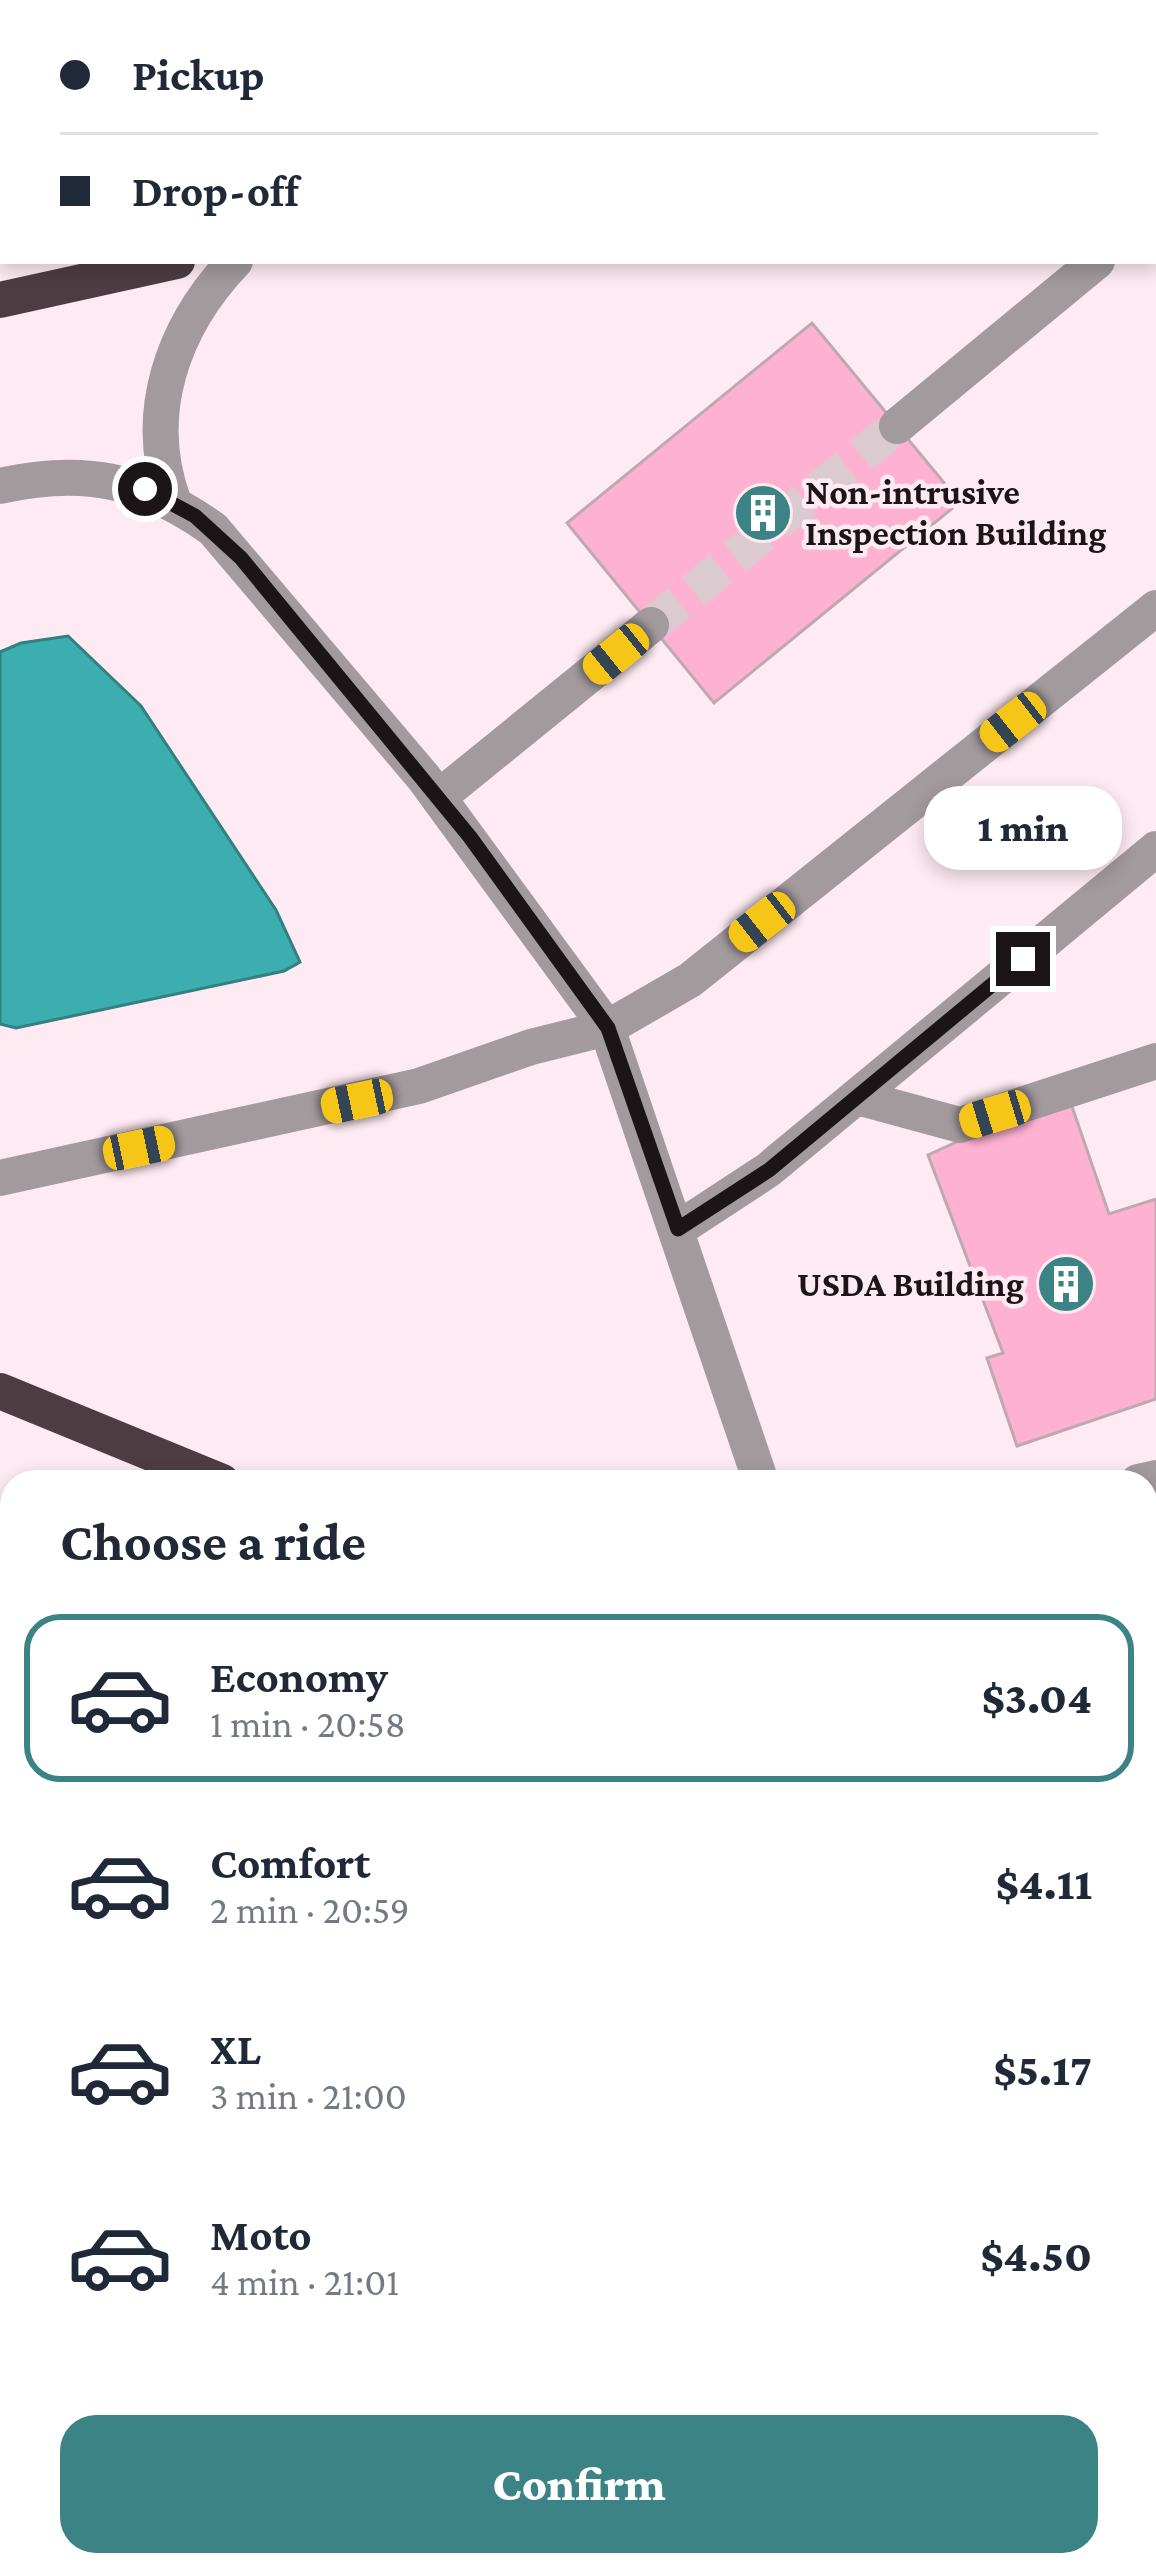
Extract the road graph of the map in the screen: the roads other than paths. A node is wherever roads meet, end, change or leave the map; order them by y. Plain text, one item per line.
1 (163, 264) edge
2 (232, 264) edge
3 (1093, 264) edge
4 (0, 300) edge
5 (897, 426) tunnel mouth
6 (0, 486) edge
7 (174, 503) junction
8 (1156, 608) edge
9 (651, 626) tunnel mouth
10 (439, 797) junction
11 (1156, 848) edge
12 (608, 1028) junction
13 (1156, 1061) edge
14 (857, 1097) junction
15 (0, 1178) edge
16 (678, 1229) junction
17 (4, 1391) edge
18 (193, 1470) edge
19 (756, 1470) edge

1 - 4 highway
2 - 7 lane
3 - 5 lane
6 - 7 lane
7 - 10 lane
8 - 12 lane
9 - 10 lane
10 - 12 lane
11 - 14 lane
12 - 15 lane
12 - 16 lane
13 - 14 lane
14 - 16 lane
16 - 19 lane
17 - 18 highway

